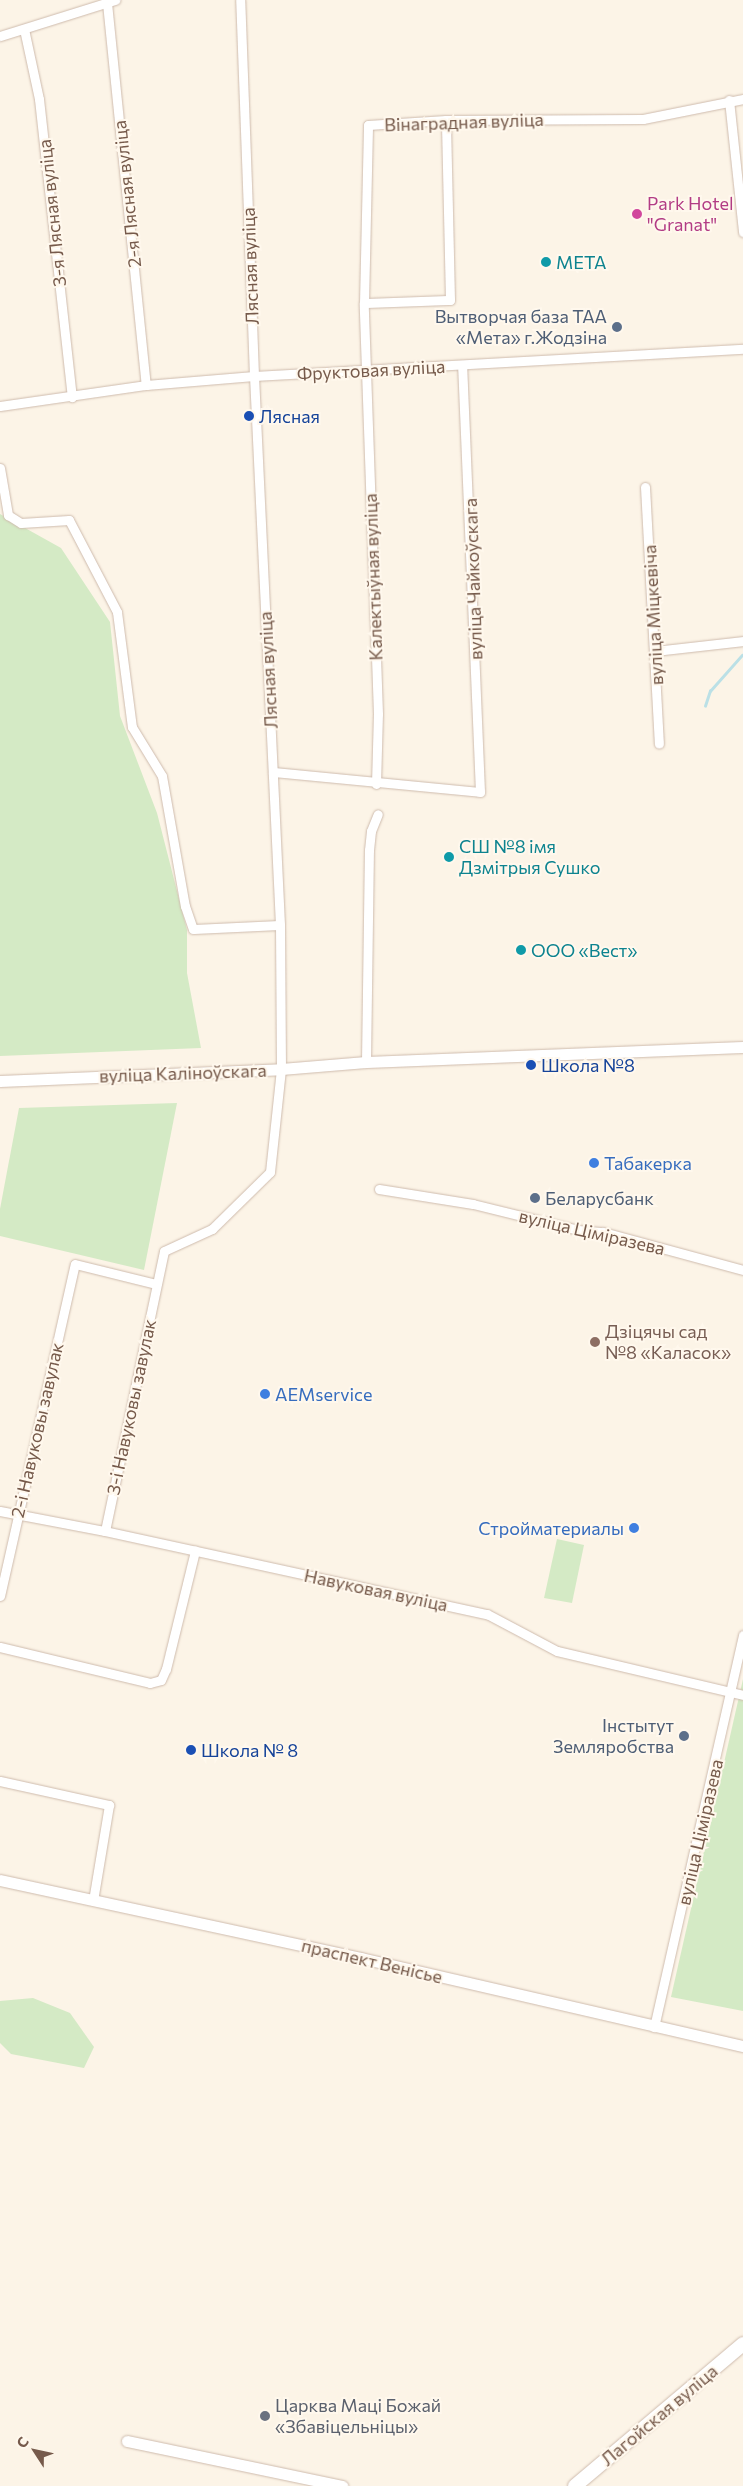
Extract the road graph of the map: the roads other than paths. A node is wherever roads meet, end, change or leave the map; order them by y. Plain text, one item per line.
1 (240, 0) edge
2 (111, 1) edge
3 (24, 29) junction
4 (0, 36) edge
5 (743, 99) edge
6 (728, 100) junction
7 (446, 120) junction
8 (743, 232) edge
9 (364, 303) junction
10 (743, 349) edge
11 (462, 366) junction
12 (365, 370) junction
13 (254, 376) junction
14 (146, 385) junction
15 (72, 397) junction
16 (0, 406) edge
17 (0, 468) edge
18 (645, 487) dead end
19 (743, 641) edge
20 (655, 651) junction
21 (659, 744) dead end
22 (273, 772) junction
23 (376, 784) junction
24 (378, 814) dead end
25 (280, 925) junction
26 (743, 1047) edge
27 (366, 1062) junction
28 (281, 1069) junction
29 (0, 1081) edge
30 (379, 1188) dead end
31 (743, 1270) edge
32 (156, 1284) junction
33 (0, 1511) edge
34 (18, 1514) junction
35 (105, 1531) junction
36 (194, 1551) junction
37 (0, 1596) edge
38 (743, 1635) edge
39 (0, 1647) edge
40 (732, 1692) junction
41 (743, 1695) edge
42 (0, 1781) edge
43 (0, 1880) edge
44 (93, 1901) junction
45 (654, 2027) junction
46 (743, 2046) edge
47 (743, 2344) edge
48 (127, 2441) dead end
49 (342, 2486) edge
50 (575, 2486) edge

1 - 13 street, Лясная вуліца
2 - 3 street
2 - 14 street, 2-я Лясная вуліца
3 - 4 street
3 - 15 street, 3-я Лясная вуліца
5 - 6 street, Вінаградная вуліца
6 - 7 street, Вінаградная вуліца
6 - 8 street
7 - 9 street, Вінаградная вуліца
7 - 9 street
9 - 12 street, Вінаградная вуліца
10 - 11 street, Фруктовая вуліца
11 - 12 street, Фруктовая вуліца
11 - 23 street, вуліца Чайкоўскага
12 - 13 street, Фруктовая вуліца
12 - 23 street, Калектыўная вуліца
13 - 14 street, Фруктовая вуліца
13 - 22 street, Лясная вуліца
14 - 15 street, Фруктовая вуліца
15 - 16 street, Фруктовая вуліца
17 - 25 street
18 - 20 street, вуліца Міцкевіча
19 - 20 street
20 - 21 street, вуліца Міцкевіча
22 - 23 street
22 - 25 street, Лясная вуліца
24 - 27 street
25 - 28 street, Лясная вуліца
26 - 27 street, вуліца Каліноўскага
27 - 28 street, вуліца Каліноўскага
28 - 29 street, вуліца Каліноўскага
28 - 32 street, Лясная вуліца
30 - 31 street, вуліца Ціміразева
32 - 34 street, 2-і Навуковы завулак
32 - 35 street, 3-і Навуковы завулак
33 - 34 street, Навуковая вуліца
34 - 35 street, Навуковая вуліца
34 - 37 street, 2-і Навуковы завулак
35 - 36 street, Навуковая вуліца
36 - 39 street
36 - 40 street, Навуковая вуліца
38 - 40 street, вуліца Ціміразева
40 - 41 street, Навуковая вуліца
40 - 45 street, вуліца Ціміразева
42 - 44 street
43 - 44 street, праспект Венісье
44 - 45 street, праспект Венісье
45 - 46 street, праспект Венісье
47 - 50 main road, Лагойская вуліца
48 - 49 street

